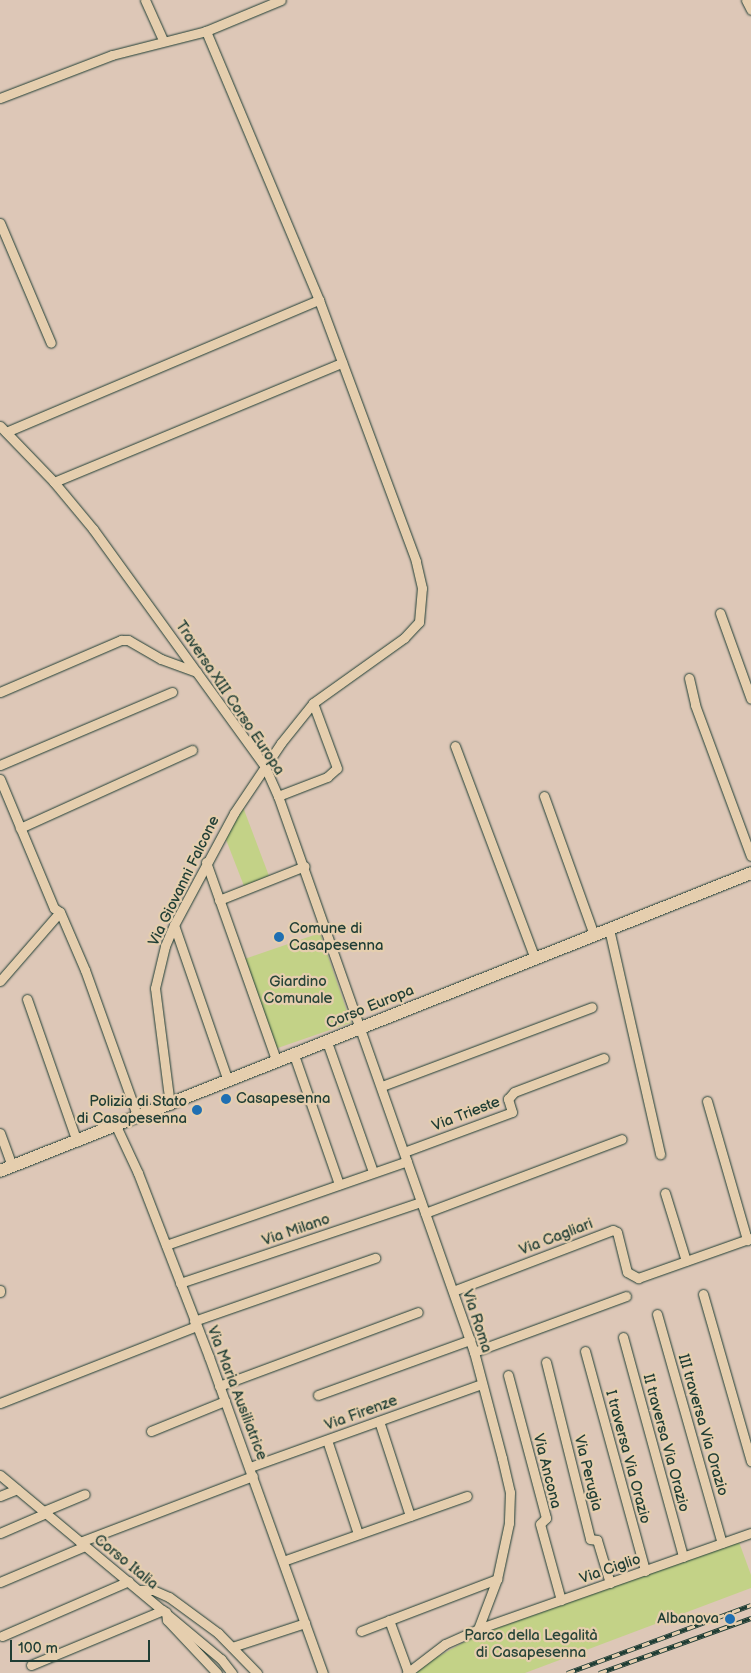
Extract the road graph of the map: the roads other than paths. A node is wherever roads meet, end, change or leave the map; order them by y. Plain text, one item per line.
1 (145, 0) edge
2 (282, 0) edge
3 (746, 0) edge
4 (751, 10) edge
5 (206, 31) junction
6 (163, 40) junction
7 (0, 98) edge
8 (0, 223) edge
9 (319, 300) junction
10 (51, 343) dead end
11 (342, 363) junction
12 (3, 429) edge
13 (54, 482) junction
14 (720, 613) dead end
15 (198, 672) junction
16 (689, 678) dead end
17 (0, 692) edge
18 (172, 692) dead end
19 (751, 699) edge
20 (313, 703) junction
21 (455, 746) dead end
22 (192, 750) dead end
23 (0, 765) edge
24 (265, 768) junction
25 (0, 778) edge
26 (278, 796) junction
27 (544, 796) dead end
28 (20, 828) junction
29 (751, 856) edge
30 (206, 862) junction
31 (305, 866) junction
32 (751, 872) edge
33 (219, 900) junction
34 (60, 912) junction
35 (174, 925) junction
36 (608, 929) junction
37 (594, 935) junction
38 (535, 959) junction
39 (1, 978) edge
40 (27, 999) dead end
41 (592, 1007) dead end
42 (362, 1028) junction
43 (327, 1042) junction
44 (294, 1055) junction
45 (604, 1058) dead end
46 (277, 1062) junction
47 (228, 1081) junction
48 (382, 1086) junction
49 (707, 1101) dead end
50 (170, 1105) junction
51 (138, 1118) junction
52 (116, 1126) junction
53 (0, 1133) edge
54 (622, 1139) dead end
55 (77, 1142) junction
56 (660, 1154) dead end
57 (406, 1157) junction
58 (6, 1168) edge
59 (374, 1172) junction
60 (339, 1184) junction
61 (666, 1193) dead end
62 (421, 1202) junction
63 (425, 1213) junction
64 (749, 1239) edge
65 (166, 1245) junction
66 (375, 1258) dead end
67 (686, 1261) junction
68 (180, 1283) junction
69 (453, 1290) junction
70 (703, 1294) dead end
71 (626, 1296) dead end
72 (418, 1312) dead end
73 (657, 1314) dead end
74 (195, 1323) junction
75 (623, 1337) dead end
76 (470, 1340) junction
77 (585, 1351) dead end
78 (474, 1352) junction
79 (546, 1362) dead end
80 (508, 1375) dead end
81 (482, 1384) junction
82 (219, 1386) junction
83 (318, 1395) dead end
84 (225, 1401) junction
85 (0, 1403) edge
86 (379, 1421) junction
87 (151, 1431) dead end
88 (327, 1440) junction
89 (751, 1461) edge
90 (252, 1471) junction
91 (0, 1475) edge
92 (17, 1488) junction
93 (85, 1494) dead end
94 (0, 1496) edge
95 (467, 1496) dead end
96 (45, 1512) junction
97 (410, 1516) junction
98 (0, 1533) edge
99 (751, 1533) edge
100 (358, 1534) junction
101 (722, 1543) junction
102 (83, 1544) junction
103 (683, 1557) junction
104 (283, 1562) junction
105 (645, 1571) junction
106 (497, 1579) junction
107 (0, 1582) edge
108 (129, 1582) junction
109 (610, 1583) junction
110 (139, 1590) junction
111 (561, 1600) junction
112 (165, 1611) junction
113 (389, 1620) junction
114 (305, 1622) junction
115 (478, 1629) junction
116 (361, 1631) dead end
117 (2, 1636) dead end
118 (232, 1647) junction
119 (32, 1665) dead end
120 (217, 1673) edge
121 (232, 1673) edge
122 (257, 1673) edge
123 (323, 1673) edge
124 (408, 1673) edge

1 - 6 street
2 - 5 street
3 - 4 street
5 - 6 street
5 - 9 street, Via Giovanni Falcone
6 - 7 street
8 - 10 street
9 - 11 street, Via Giovanni Falcone
9 - 12 street
11 - 13 street
11 - 20 street, Via Giovanni Falcone
12 - 13 street, Traversa XIII Corso Europa
13 - 15 street, Traversa XIII Corso Europa
14 - 19 street
15 - 17 street
15 - 24 street, Traversa XIII Corso Europa
16 - 29 street
18 - 23 street
20 - 24 street, Via Giovanni Falcone
20 - 26 street
21 - 38 street
22 - 28 street
24 - 26 street, Traversa XIII Corso Europa
24 - 30 street, Via Giovanni Falcone
25 - 28 street
26 - 31 street, Traversa XIII Corso Europa
27 - 37 street
28 - 34 street
30 - 33 street
30 - 35 street, Via Giovanni Falcone
31 - 33 street
31 - 42 street, Traversa XIII Corso Europa
32 - 36 street, Corso Europa
33 - 46 street
34 - 39 street
34 - 51 street
35 - 47 street
35 - 50 street, Via Giovanni Falcone
36 - 37 street, Corso Europa
36 - 56 street
37 - 38 street, Corso Europa
38 - 42 street, Corso Europa
40 - 55 street
41 - 48 street
42 - 43 street, Corso Europa
42 - 48 street, Via Roma
43 - 44 street, Corso Europa
43 - 59 street
44 - 46 street, Corso Europa
44 - 60 street
45 - 57 street, Via Trieste
46 - 47 street, Corso Europa
47 - 50 street, Corso Europa
48 - 57 street, Via Roma
49 - 64 street
50 - 51 street, Corso Europa
51 - 52 street, Corso Europa
52 - 55 street, Corso Europa
52 - 65 street, Via Maria Ausiliatrice
53 - 58 street
54 - 63 street
55 - 58 street, Corso Europa
57 - 59 street
57 - 62 street, Via Roma
59 - 60 street
60 - 65 street
61 - 67 street
62 - 63 street, Via Roma
62 - 68 street, Via Milano
63 - 69 street, Via Roma
64 - 67 street, Via Cagliari
65 - 68 street, Via Maria Ausiliatrice
66 - 74 street
67 - 69 street, Via Cagliari
68 - 74 street, Via Maria Ausiliatrice
69 - 76 street, Via Roma
70 - 89 street
71 - 78 street
72 - 82 street
73 - 101 street, III traversa Via Orazio
74 - 82 street, Via Maria Ausiliatrice
74 - 85 street
75 - 103 street, II traversa Via Orazio
76 - 78 street, Via Roma
76 - 83 street
77 - 105 street, I traversa Via Orazio
78 - 81 street, Via Roma
79 - 109 street, Via Perugia
80 - 111 street, Via Ancona
81 - 86 street, Via Firenze
81 - 106 street, Via Roma
82 - 84 street, Via Maria Ausiliatrice
84 - 87 street
84 - 90 street, Via Maria Ausiliatrice
86 - 88 street, Via Firenze
86 - 97 street
88 - 90 street, Via Firenze
88 - 100 street
90 - 102 street, Via Firenze
90 - 104 street, Via Maria Ausiliatrice
91 - 92 street, Corso Italia
92 - 94 street
92 - 96 street, Corso Italia
93 - 96 street
95 - 97 street
96 - 98 street
96 - 102 street, Corso Italia
97 - 100 street
99 - 101 street, Via Ciglio
100 - 104 street
101 - 103 street, Via Ciglio
102 - 107 street, Via Firenze
102 - 108 street, Corso Italia
103 - 105 street, Via Ciglio
104 - 114 street, Via Maria Ausiliatrice
105 - 109 street, Via Ciglio
106 - 113 street
106 - 115 street, Via Roma
108 - 110 street, Corso Italia
108 - 117 street
109 - 111 street, Via Ciglio
110 - 112 street, Corso Italia
110 - 118 street
111 - 115 street, Via Ciglio
112 - 119 street
112 - 120 street
112 - 121 street, Corso Italia
113 - 116 street
113 - 124 street
114 - 118 street
114 - 123 street, Via Maria Ausiliatrice
115 - 124 street, Via Ciglio
118 - 122 street

